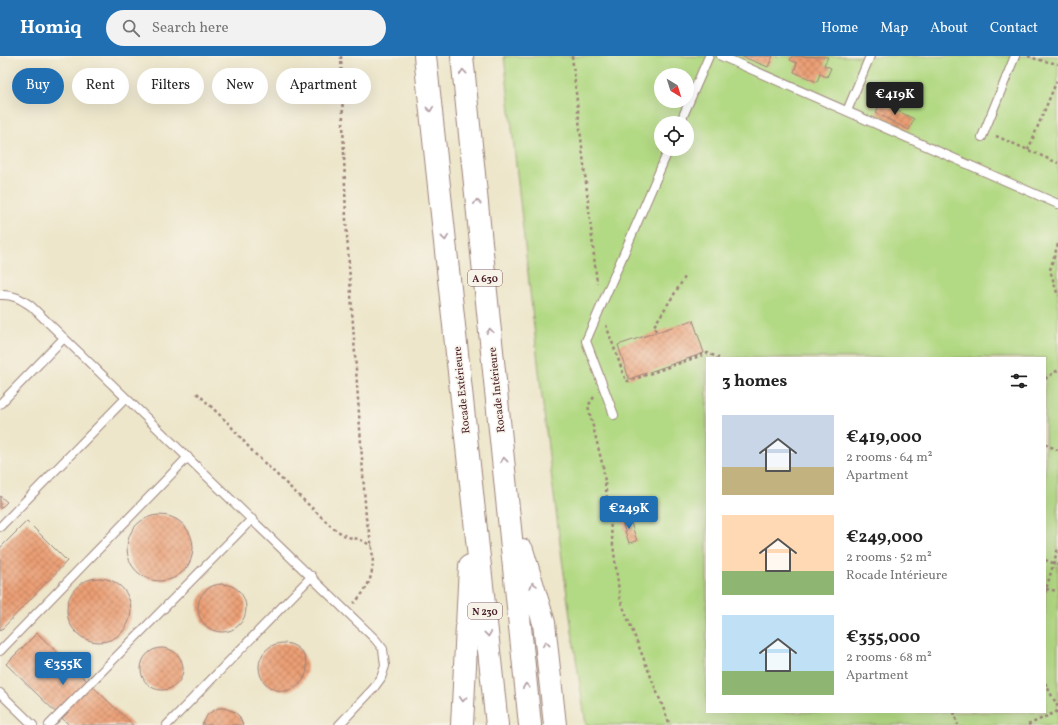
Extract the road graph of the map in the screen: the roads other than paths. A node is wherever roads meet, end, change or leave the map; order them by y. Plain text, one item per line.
1 (425, 56) edge
2 (462, 56) edge
3 (709, 56) edge
4 (721, 56) edge
5 (870, 56) edge
6 (1015, 56) edge
7 (847, 111) junction
8 (683, 116) edge
9 (983, 134) road end
10 (666, 156) edge
11 (1058, 204) edge
12 (0, 295) edge
13 (64, 338) junction
14 (126, 398) junction
15 (0, 404) edge
16 (614, 415) dead end
17 (188, 457) junction
18 (473, 498) junction
19 (508, 499) junction
20 (252, 519) junction
21 (0, 527) edge
22 (312, 576) junction
23 (0, 651) edge
24 (0, 693) edge
25 (33, 725) edge
26 (49, 725) edge
27 (167, 725) edge
28 (339, 725) edge
29 (462, 725) edge
30 (497, 725) edge
31 (530, 725) edge
32 (555, 725) edge

1 -> 18 highway, Rocade Extérieure
19 -> 2 highway, Rocade Intérieure / A 630
3 - 8 lane
4 - 7 lane
5 - 7 lane
6 - 9 lane
7 - 11 lane
10 - 16 lane
12 - 13 lane
13 - 14 lane
13 - 15 lane
14 - 17 lane
14 - 21 lane
17 - 20 lane
17 - 23 lane
18 -> 29 highway
18 -> 30 highway, Rocade Extérieure / N 230
31 -> 19 highway, Rocade Intérieure / N 230
32 -> 19 highway
20 - 22 lane
20 - 26 lane
22 - 27 lane
22 - 28 lane
24 - 25 lane

